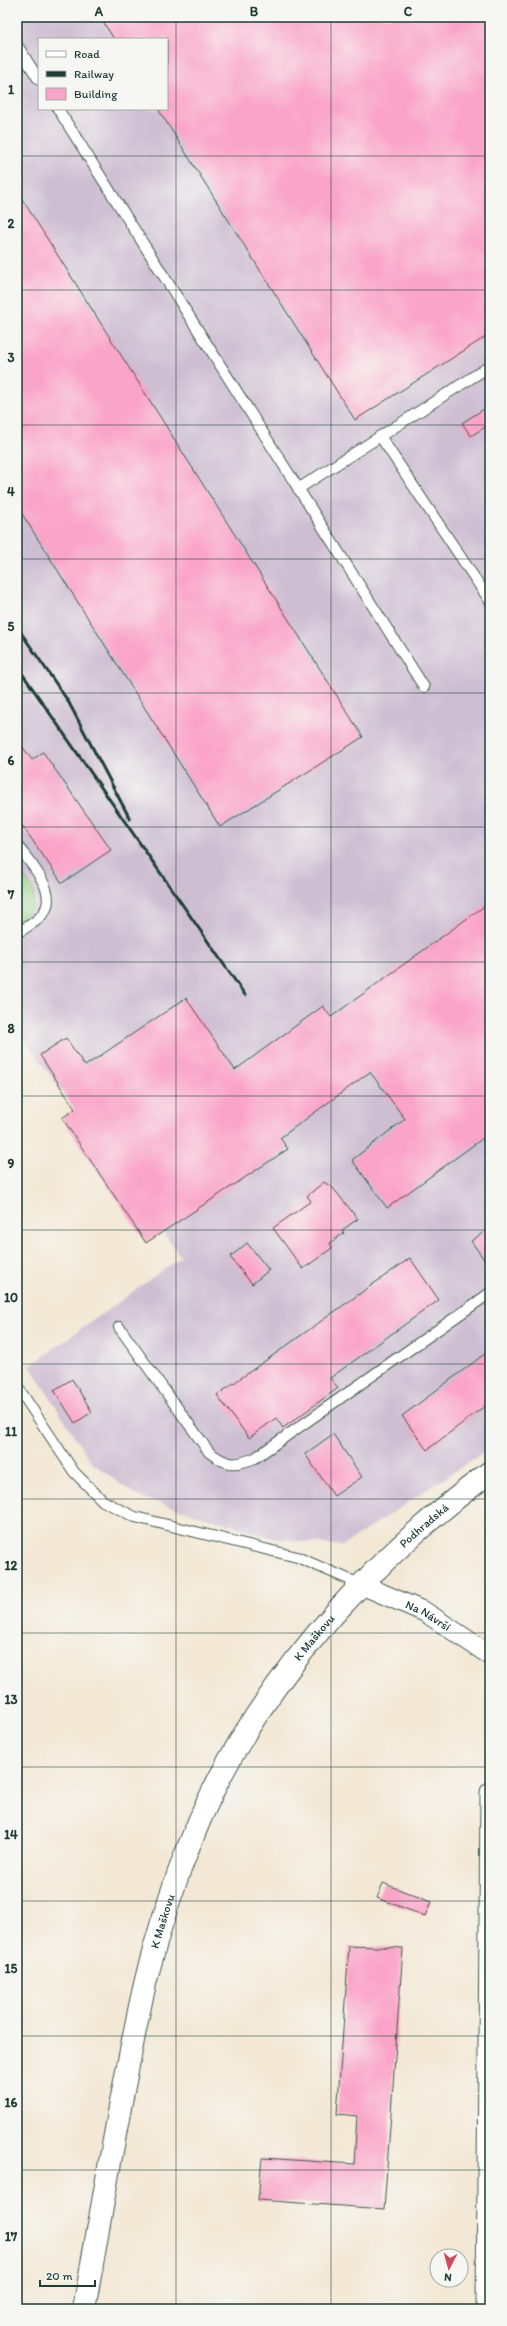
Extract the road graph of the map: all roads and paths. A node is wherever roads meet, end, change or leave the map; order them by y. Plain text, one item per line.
1 (17, 45) edge
2 (38, 78) edge
3 (59, 110) edge
4 (490, 366) edge
5 (380, 436) junction
6 (298, 489) junction
7 (490, 601) edge
8 (424, 687) dead end
9 (17, 845) edge
10 (17, 933) edge
11 (490, 1293) edge
12 (119, 1327) dead end
13 (17, 1387) edge
14 (490, 1472) edge
15 (362, 1585) junction
16 (490, 1655) edge
17 (490, 1792) edge
18 (488, 2241) edge
19 (84, 2309) edge
20 (486, 2309) edge

1 - 2 lane
3 - 6 lane
4 - 5 lane
5 - 6 lane
5 - 7 lane
6 - 8 lane
9 - 10 lane
11 - 12 lane
13 - 15 lane
14 - 15 main road, Podhradská
15 - 16 street, Na Návrší
15 - 19 main road, K Maškovu
17 - 18 street
18 - 20 street

